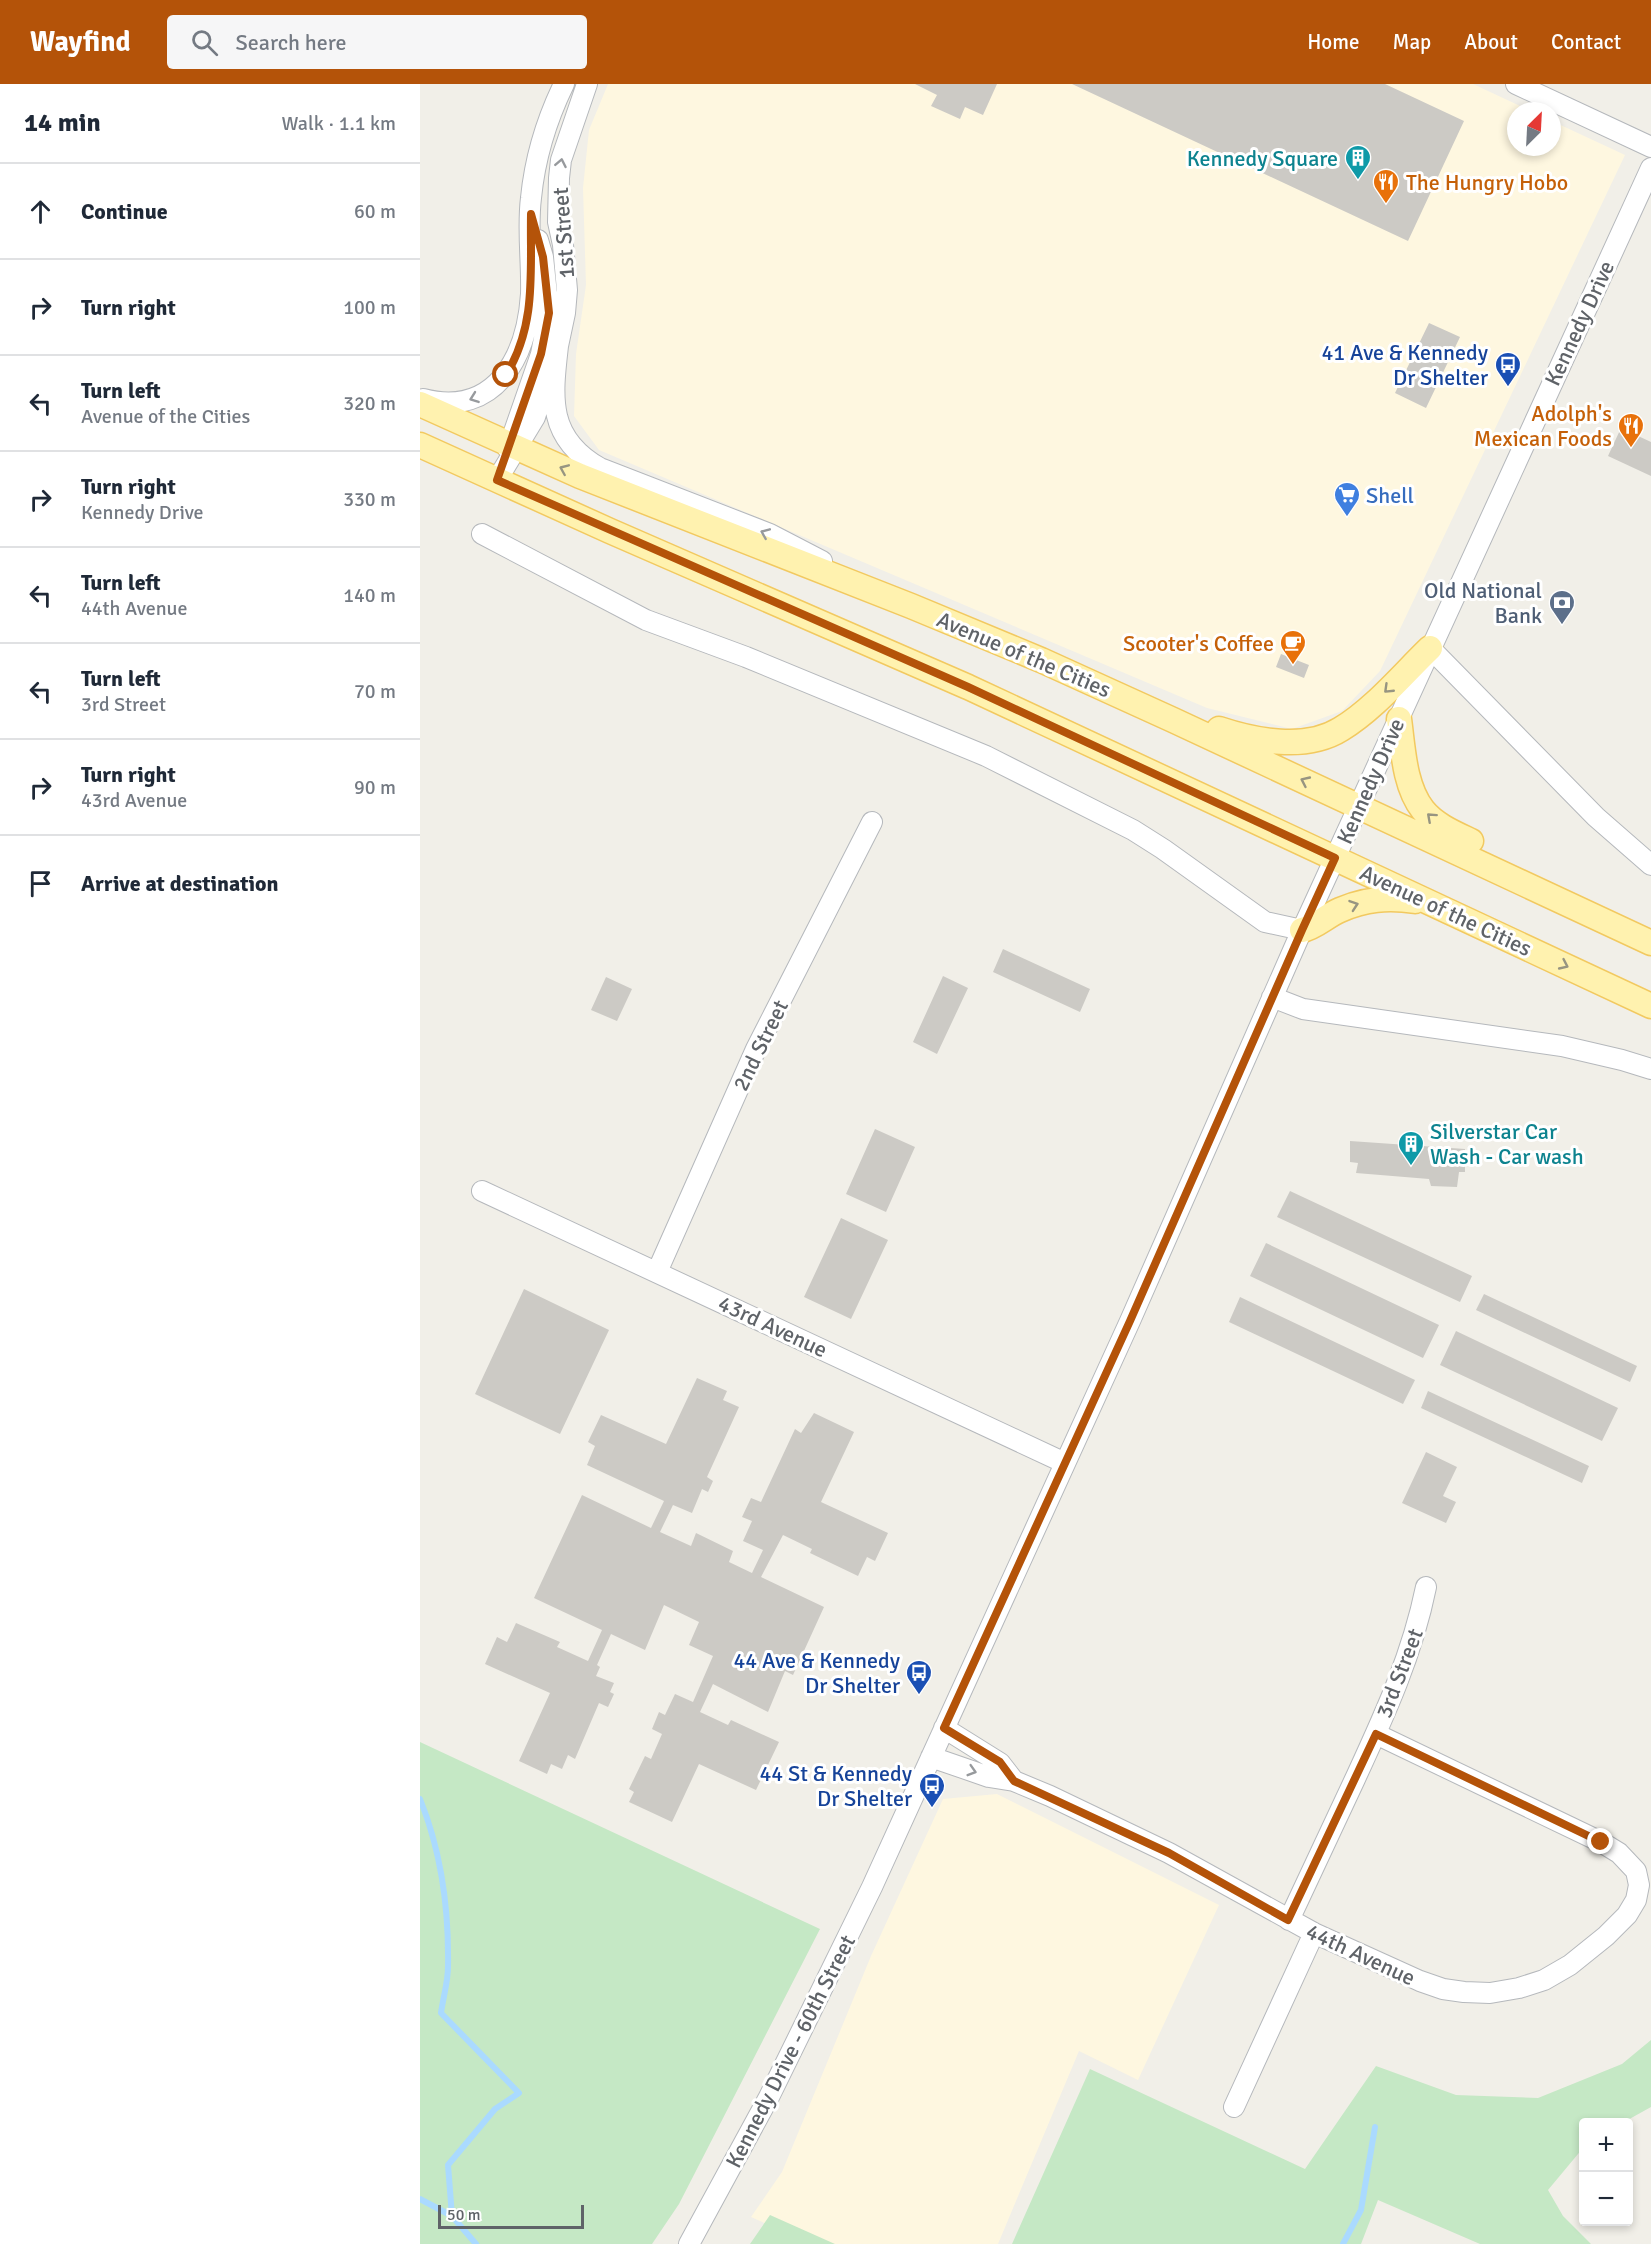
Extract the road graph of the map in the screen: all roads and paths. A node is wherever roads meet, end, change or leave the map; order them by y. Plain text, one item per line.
1 (564, 84) edge
2 (587, 84) edge
3 (1516, 84) edge
4 (1651, 147) edge
5 (1651, 168) edge
6 (531, 214) junction
7 (558, 346) junction
8 (420, 398) edge
9 (420, 404) edge
10 (420, 445) edge
11 (513, 447) junction
12 (497, 480) junction
13 (482, 534) dead end
14 (911, 606) junction
15 (1430, 648) junction
16 (1140, 705) junction
17 (1399, 719) junction
18 (1358, 806) junction
19 (872, 822) dead end
20 (1335, 858) junction
21 (1651, 865) edge
22 (1434, 905) junction
23 (1651, 928) edge
24 (1302, 930) junction
25 (1651, 943) edge
26 (1272, 998) junction
27 (1651, 1006) edge
28 (1651, 1070) edge
29 (482, 1191) dead end
30 (657, 1272) junction
31 (1065, 1463) junction
32 (1426, 1587) dead end
33 (944, 1728) junction
34 (1376, 1734) junction
35 (931, 1757) junction
36 (1014, 1781) junction
37 (886, 1856) joint
38 (1288, 1920) junction
39 (1314, 1933) junction
40 (1234, 2107) dead end
41 (689, 2244) edge

1 - 6 street, 1st Street
7 -> 2 street, 1st Street
3 - 4 street
5 - 15 street, Kennedy Drive
6 -> 8 street, 1st Street
6 - 11 street
7 - 11 street, 1st Street
14 -> 7 street
9 - 11 main road, Avenue of the Cities
10 - 12 main road, Avenue of the Cities
11 - 12 street
14 -> 11 main road, Avenue of the Cities
12 - 20 main road, Avenue of the Cities
13 - 24 street
14 - 16 main road, Avenue of the Cities
15 -> 16 main road
15 - 17 street, Kennedy Drive
15 - 21 street
18 -> 16 main road, Avenue of the Cities
17 - 18 street, Kennedy Drive
23 -> 17 main road
18 - 20 street, Kennedy Drive
18 - 25 main road, Avenue of the Cities
19 - 30 street, 2nd Street
20 - 22 main road, Avenue of the Cities
20 - 24 street, Kennedy Drive
24 -> 22 main road
22 -> 27 main road, Avenue of the Cities
24 - 26 street, Kennedy Drive
26 - 28 street
26 - 31 street, Kennedy Drive
29 - 30 street, 43rd Avenue
30 - 31 street, 43rd Avenue
31 - 33 street, Kennedy Drive
32 - 34 street, 3rd Street
33 - 35 street, Kennedy Drive
33 - 36 street, 44th Avenue
34 - 38 street, 3rd Street
34 - 39 street, 44th Avenue
35 -> 36 street, 44th Avenue
35 - 37 street, Kennedy Drive
36 - 38 street, 44th Avenue
37 - 41 street, Kennedy Drive - 60th Street
38 - 39 street, 44th Avenue
39 - 40 street

